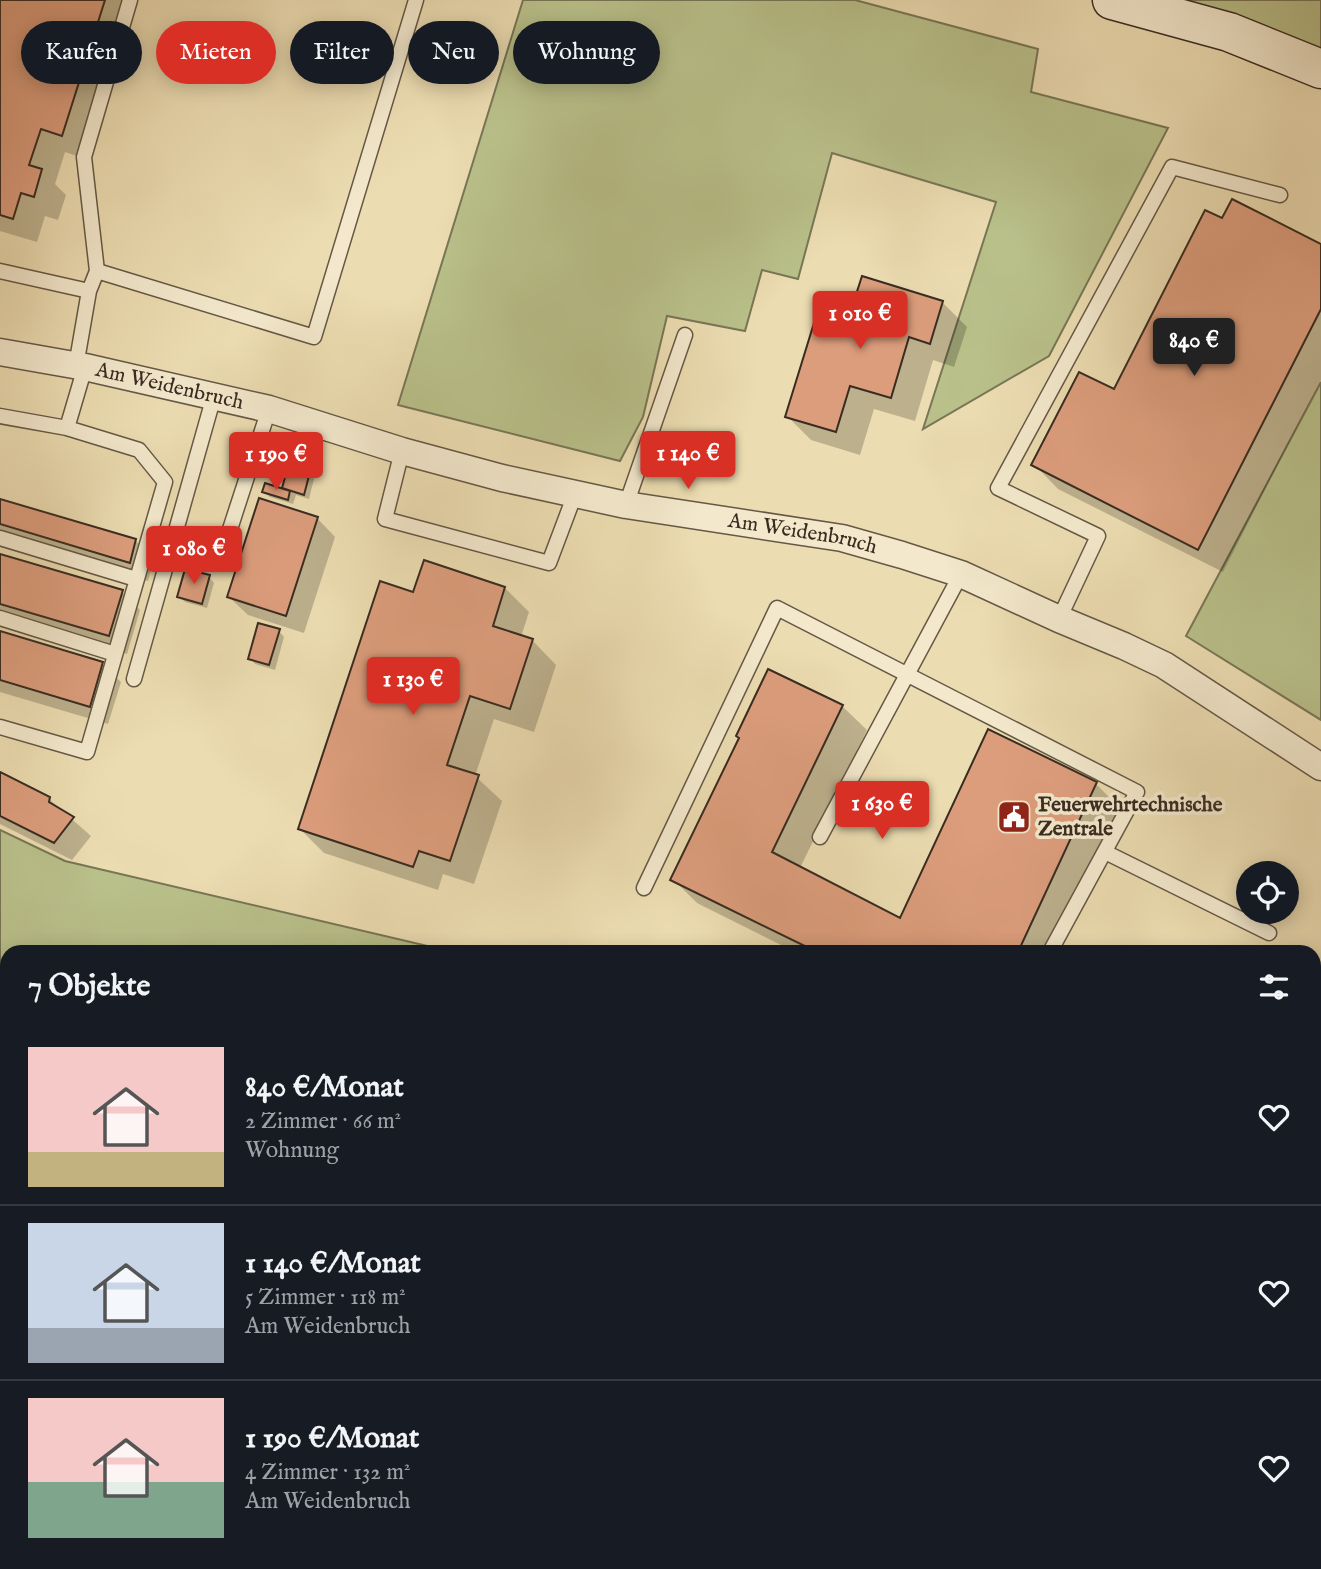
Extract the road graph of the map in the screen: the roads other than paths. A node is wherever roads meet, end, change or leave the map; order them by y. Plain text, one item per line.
1 (130, 0) edge
2 (416, 0) edge
3 (1112, 0) edge
4 (1321, 69) edge
5 (1280, 195) dead end
6 (0, 271) edge
7 (97, 271) junction
8 (89, 291) junction
9 (685, 335) dead end
10 (0, 352) edge
11 (80, 366) junction
12 (214, 396) junction
13 (269, 409) junction
14 (0, 416) edge
15 (67, 428) junction
16 (402, 451) junction
17 (575, 494) junction
18 (626, 505) junction
19 (0, 538) edge
20 (220, 560) dead end
21 (961, 575) junction
22 (136, 579) junction
23 (0, 618) edge
24 (1059, 619) junction
25 (115, 654) junction
26 (907, 674) junction
27 (134, 679) dead end
28 (0, 727) edge
29 (1321, 767) edge
30 (820, 837) dead end
31 (1105, 852) junction
32 (644, 888) dead end
33 (1269, 933) dead end
34 (1054, 945) edge

1 - 7 lane
2 - 7 lane
3 - 4 main road
5 - 24 lane
6 - 8 lane
7 - 8 lane
8 - 11 lane
9 - 18 lane
10 - 11 street, Am Weidenbruch
11 - 12 street, Am Weidenbruch
11 - 15 lane
12 - 13 street, Am Weidenbruch
12 - 27 lane
13 - 16 street, Am Weidenbruch
13 - 20 lane
14 - 15 lane
15 - 22 lane
16 - 17 street, Am Weidenbruch
16 - 17 lane
17 - 18 street, Am Weidenbruch
18 - 21 street, Am Weidenbruch
19 - 22 lane
21 - 24 street, Am Weidenbruch
21 - 26 lane
22 - 25 lane
23 - 25 lane
24 - 29 street, Am Weidenbruch
25 - 28 lane
26 - 30 lane
26 - 31 lane
26 - 32 lane
31 - 33 lane
31 - 34 lane

